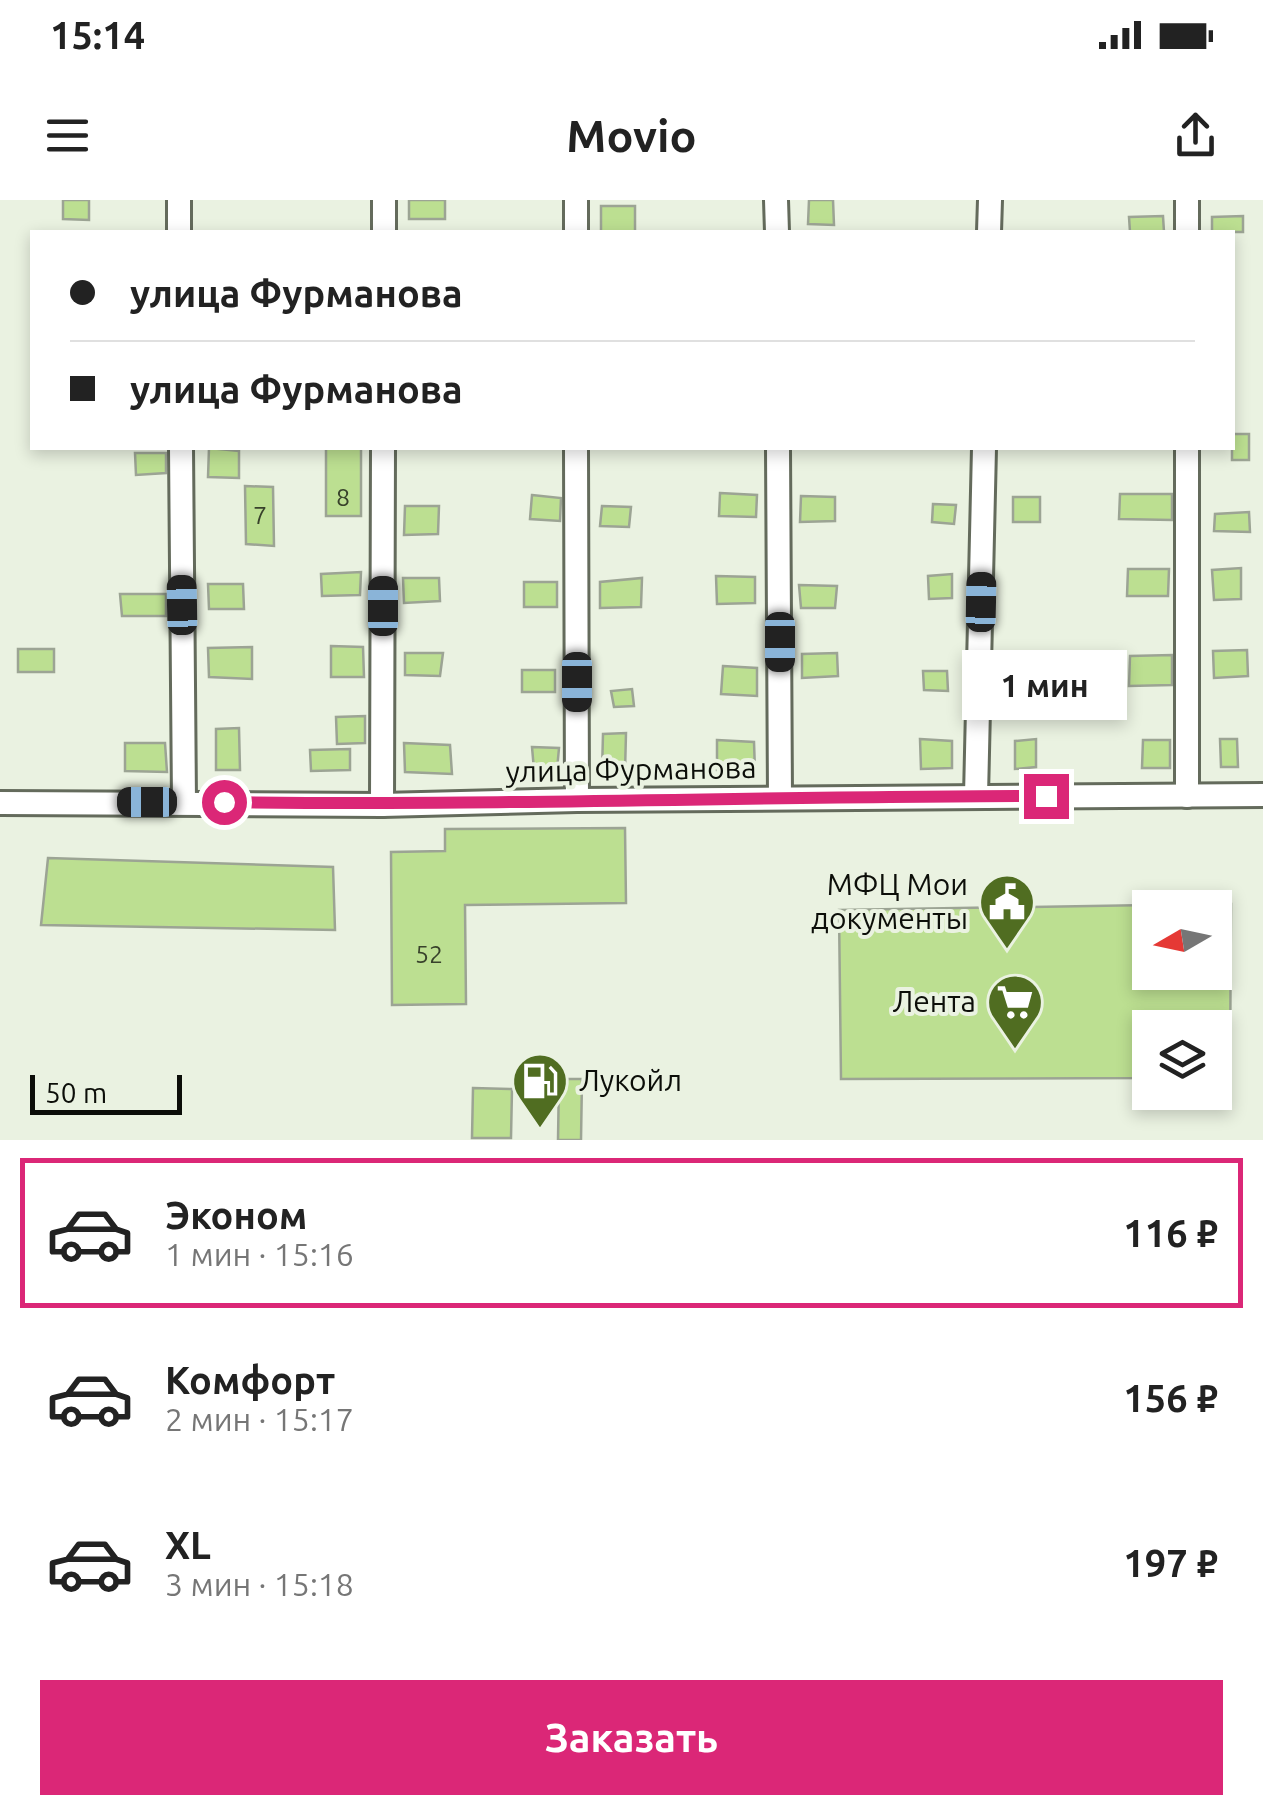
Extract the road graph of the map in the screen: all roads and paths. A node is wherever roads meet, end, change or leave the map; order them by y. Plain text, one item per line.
1 (179, 200) edge
2 (384, 200) edge
3 (576, 200) edge
4 (776, 200) edge
5 (990, 200) edge
6 (1188, 200) edge
7 (179, 230) edge
8 (384, 230) edge
9 (576, 230) edge
10 (777, 230) edge
11 (989, 230) edge
12 (1188, 230) edge
13 (181, 450) edge
14 (383, 450) edge
15 (576, 450) edge
16 (778, 450) edge
17 (984, 450) edge
18 (1187, 450) edge
19 (976, 796) junction
20 (1187, 796) junction
21 (1263, 796) edge
22 (780, 798) junction
23 (577, 800) junction
24 (184, 802) junction
25 (0, 803) edge
26 (382, 805) junction

1 - 7 street
2 - 8 street
3 - 9 street
4 - 10 street
5 - 11 street
6 - 12 street
13 - 24 street
14 - 26 street
15 - 23 street
16 - 22 street
17 - 19 street
18 - 20 street
19 - 20 street, улица Фурманова
19 - 22 street, улица Фурманова
20 - 21 street, улица Фурманова
22 - 23 street, улица Фурманова
23 - 26 street, улица Фурманова
24 - 25 street, улица Фурманова
24 - 26 street, улица Фурманова

